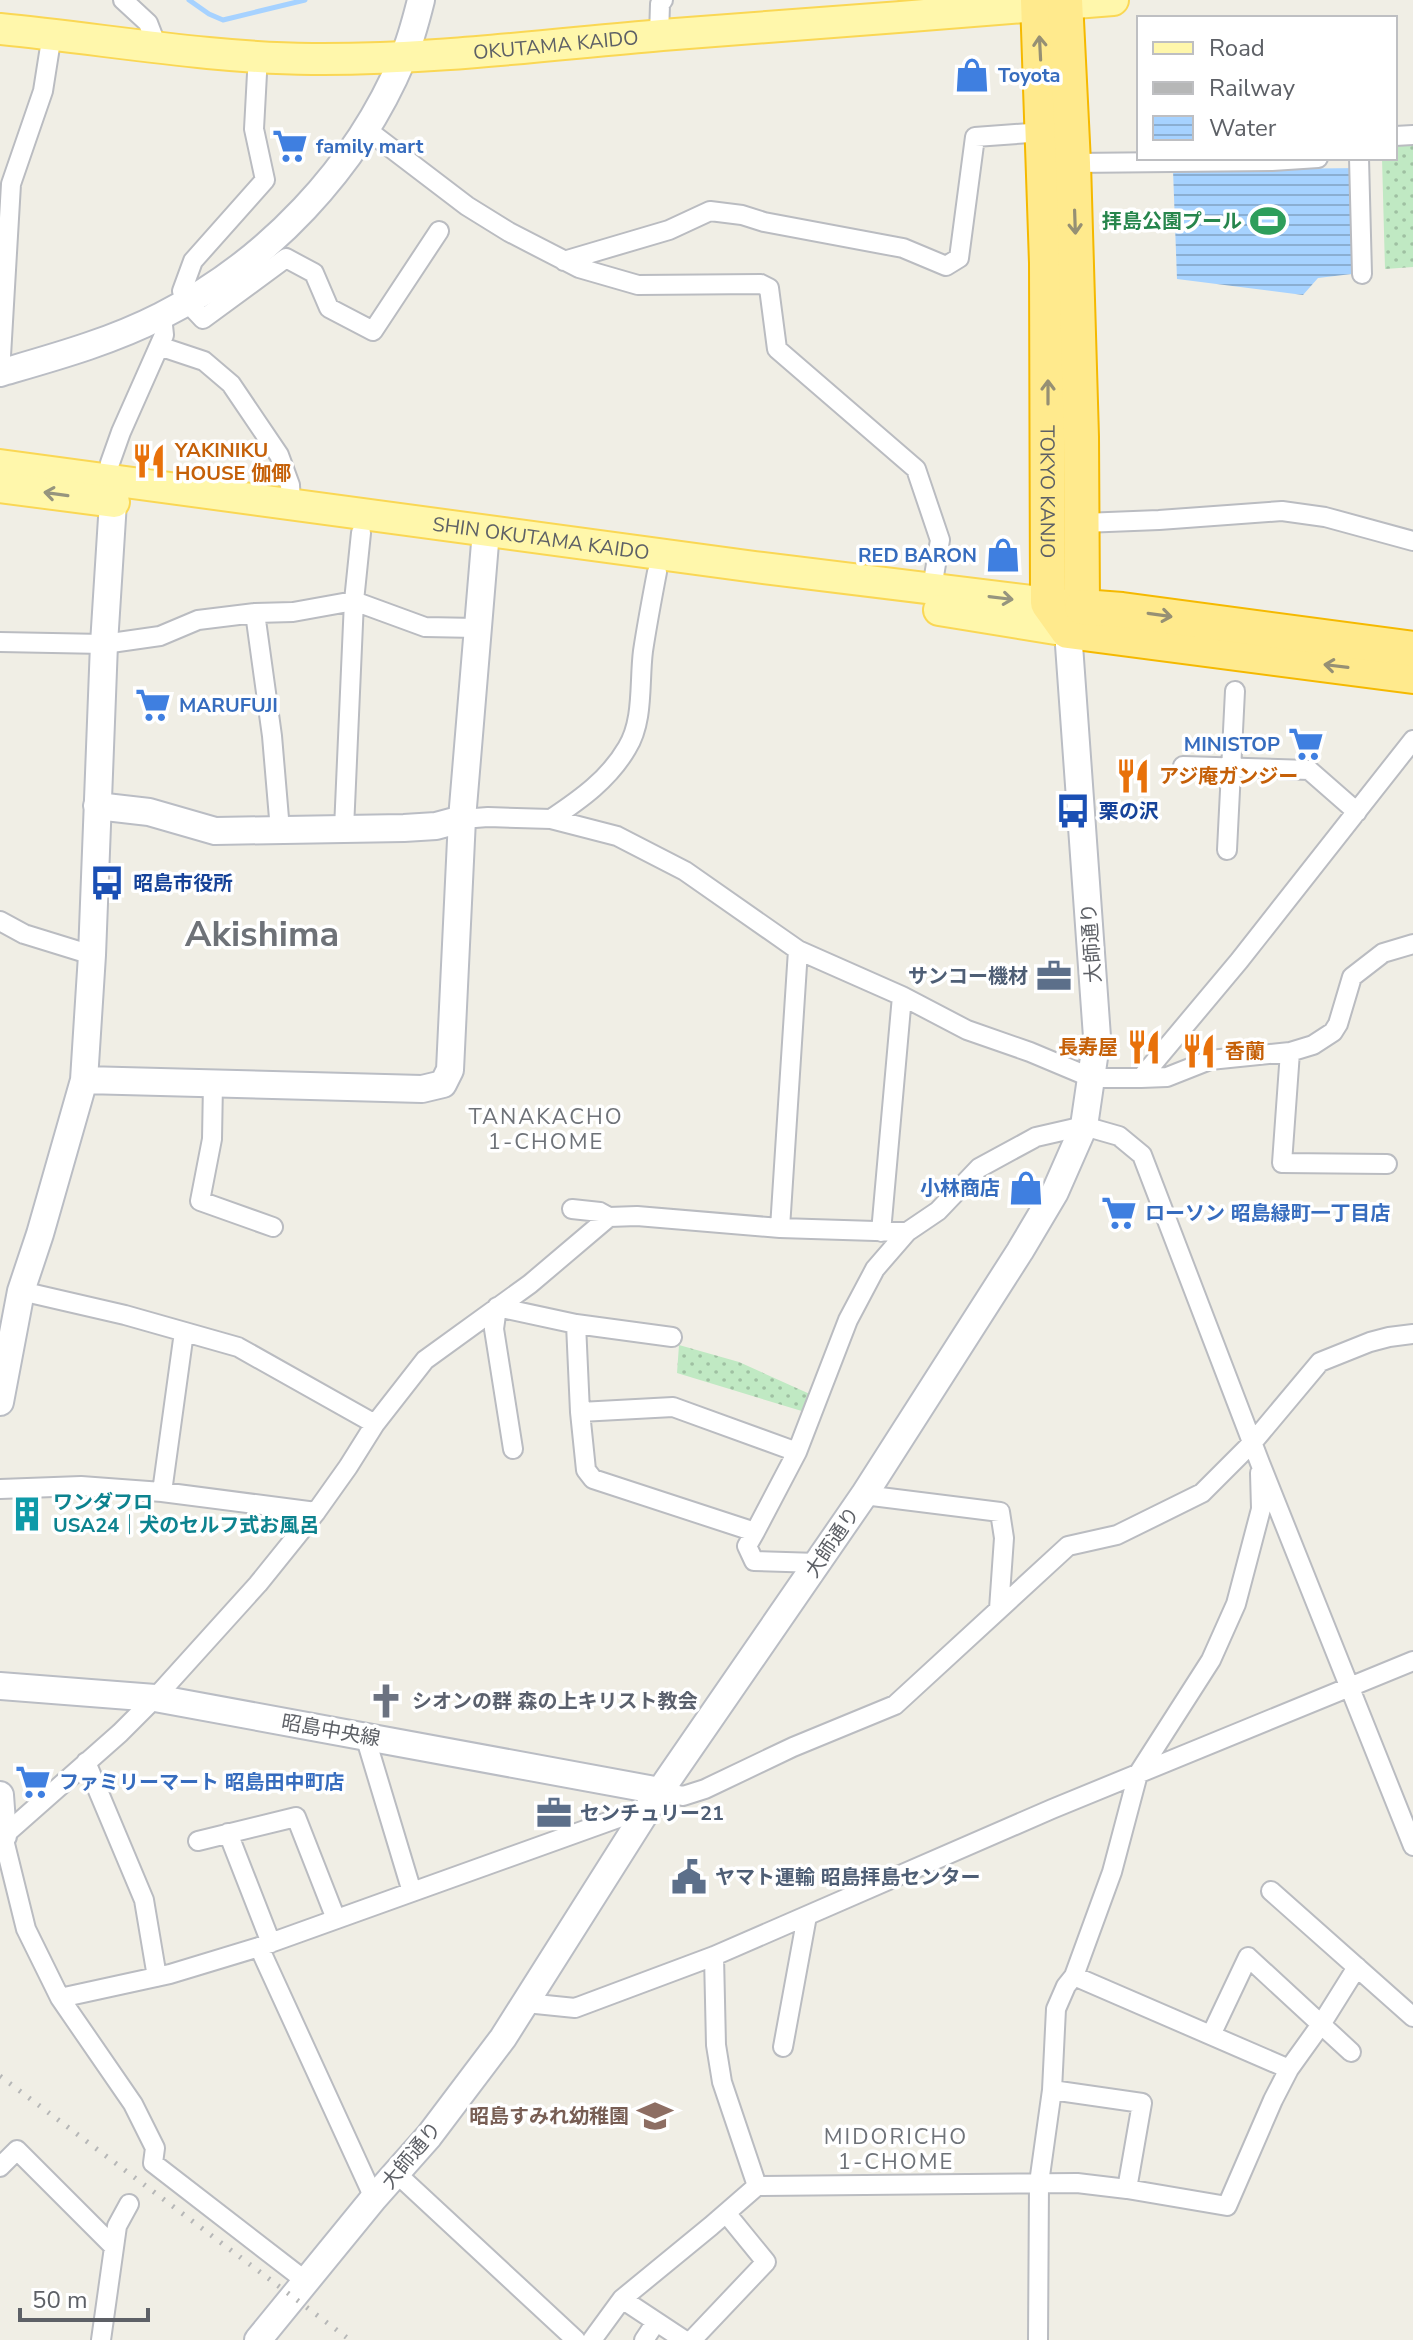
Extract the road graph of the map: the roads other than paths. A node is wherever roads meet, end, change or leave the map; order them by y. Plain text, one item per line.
1 (123, 0) edge
2 (421, 0) edge
3 (663, 0) edge
4 (1113, 0) edge
5 (1052, 3) edge
6 (930, 8) edge
7 (0, 29) edge
8 (52, 34) junction
9 (659, 36) junction
10 (158, 49) junction
11 (258, 55) junction
12 (403, 58) junction
13 (366, 129) junction
14 (1044, 132) junction
15 (1287, 160) edge
16 (1359, 160) edge
17 (1073, 163) junction
18 (439, 231) dead end
19 (564, 261) junction
20 (1362, 274) dead end
21 (187, 302) junction
22 (162, 316) junction
23 (159, 346) junction
24 (0, 373) edge
25 (0, 465) edge
26 (0, 487) edge
27 (110, 491) junction
28 (291, 505) junction
29 (1083, 523) junction
30 (361, 533) junction
31 (485, 539) junction
32 (1413, 541) edge
33 (657, 572) junction
34 (932, 588) junction
35 (354, 601) junction
36 (1048, 603) junction
37 (255, 613) junction
38 (1075, 619) junction
39 (477, 628) junction
40 (0, 642) edge
41 (104, 644) junction
42 (1413, 649) edge
43 (1413, 676) edge
44 (1235, 691) dead end
45 (1413, 740) edge
46 (1183, 766) dead end
47 (1232, 768) junction
48 (97, 806) junction
49 (1357, 812) junction
50 (462, 819) junction
51 (551, 819) junction
52 (344, 829) junction
53 (280, 830) junction
54 (1227, 850) dead end
55 (0, 921) edge
56 (1413, 944) edge
57 (798, 950) junction
58 (92, 955) junction
59 (902, 996) junction
60 (1290, 1052) junction
61 (1092, 1078) junction
62 (1141, 1078) junction
63 (84, 1080) junction
64 (213, 1083) junction
65 (1084, 1126) junction
66 (1387, 1164) dead end
67 (572, 1209) dead end
68 (609, 1217) junction
69 (273, 1227) dead end
70 (780, 1228) junction
71 (881, 1232) junction
72 (907, 1232) junction
73 (21, 1291) junction
74 (497, 1307) junction
75 (576, 1324) junction
76 (184, 1332) junction
77 (1413, 1334) edge
78 (672, 1337) dead end
79 (0, 1402) edge
80 (580, 1412) junction
81 (375, 1424) junction
82 (1253, 1442) junction
83 (513, 1449) dead end
84 (797, 1452) junction
85 (1260, 1463) junction
86 (0, 1489) edge
87 (162, 1492) junction
88 (864, 1495) junction
89 (316, 1512) junction
90 (755, 1532) junction
91 (818, 1563) junction
92 (999, 1609) junction
93 (1413, 1661) edge
94 (0, 1686) edge
95 (1351, 1687) junction
96 (155, 1698) junction
97 (365, 1736) junction
98 (86, 1762) junction
99 (1138, 1774) junction
100 (0, 1795) edge
101 (655, 1799) junction
102 (228, 1833) junction
103 (2, 1838) edge
104 (198, 1841) dead end
105 (1413, 1846) edge
106 (1271, 1891) dead end
107 (412, 1892) junction
108 (807, 1916) junction
109 (336, 1919) junction
110 (265, 1945) junction
111 (714, 1956) junction
112 (1357, 1967) junction
113 (1074, 1976) junction
114 (157, 1977) junction
115 (60, 1998) junction
116 (526, 2003) junction
117 (1413, 2017) edge
118 (1322, 2023) junction
119 (1211, 2035) junction
120 (783, 2047) dead end
121 (1351, 2052) dead end
122 (1289, 2069) junction
123 (1052, 2090) junction
124 (0, 2167) edge
125 (396, 2173) junction
126 (1039, 2183) junction
127 (757, 2186) junction
128 (1127, 2189) junction
129 (374, 2198) junction
130 (129, 2204) dead end
131 (726, 2213) junction
132 (113, 2246) junction
133 (307, 2282) junction
134 (622, 2299) junction
135 (656, 2322) junction
136 (101, 2340) edge
137 (258, 2340) edge
138 (576, 2340) edge
139 (592, 2340) edge
140 (644, 2340) edge
141 (684, 2340) edge
142 (692, 2340) edge
143 (1038, 2340) edge

1 - 10 street
2 - 12 street
3 - 9 street
4 - 5 main road, OKUTAMA KAIDO
5 - 6 main road, OKUTAMA KAIDO
14 -> 5 highway, TOKYO KANJO
5 - 17 highway, TOKYO KANJO
6 - 9 main road, OKUTAMA KAIDO
7 - 8 main road, OKUTAMA KAIDO
8 - 10 main road, OKUTAMA KAIDO
8 - 24 street
9 - 12 main road, OKUTAMA KAIDO
10 - 11 main road, OKUTAMA KAIDO
11 - 12 main road, OKUTAMA KAIDO
11 - 21 street
12 - 13 street
13 - 19 street
13 - 21 street
14 - 19 street
36 -> 14 highway, TOKYO KANJO
15 - 17 street
16 - 20 street
17 -> 29 highway, TOKYO KANJO
18 - 21 street
19 - 34 street
21 - 22 street
22 - 23 street
22 - 24 street
23 - 27 street
23 - 28 street
25 - 27 main road, SHIN OKUTAMA KAIDO
27 -> 26 main road, SHIN OKUTAMA KAIDO
27 - 28 main road, SHIN OKUTAMA KAIDO
27 - 30 main road, SHIN OKUTAMA KAIDO
27 - 41 street
28 - 31 main road, SHIN OKUTAMA KAIDO
29 - 32 street
29 - 38 highway, TOKYO KANJO
30 - 31 main road, SHIN OKUTAMA KAIDO
30 - 35 street
31 - 33 main road, SHIN OKUTAMA KAIDO
31 - 34 main road, SHIN OKUTAMA KAIDO
31 - 39 street
33 - 38 main road, SHIN OKUTAMA KAIDO
33 - 51 street
34 -> 36 main road, SHIN OKUTAMA KAIDO
35 - 37 street
35 - 39 street
35 - 52 street
36 - 38 highway
37 - 41 street
37 - 53 street
38 -> 42 highway
43 -> 38 highway
38 - 61 street, 大師通り
39 - 50 street
40 - 41 street
41 - 48 street
44 - 47 street
45 - 49 street
46 - 47 street
47 - 49 street
47 - 54 street
48 - 53 street
48 - 58 street
49 - 62 street
50 - 51 street
50 - 52 street
50 - 64 street
51 - 57 street
52 - 53 street
55 - 58 street
56 - 60 street
57 - 59 street
57 - 70 street
58 - 63 street
59 - 61 street
59 - 71 street
60 - 62 street
60 - 66 street
61 - 62 street
61 - 65 street, 大師通り
63 - 64 street
63 - 73 street
64 - 69 street
65 - 72 street
65 - 82 street
65 - 88 street, 大師通り
67 - 68 street
68 - 70 street
68 - 74 street
70 - 71 street
71 - 72 street
72 - 84 street
73 - 76 street
73 - 79 street
74 - 75 street
74 - 81 street
74 - 83 street
75 - 78 street
75 - 80 street
76 - 81 street
76 - 87 street
77 - 82 street
80 - 84 street
80 - 90 street
81 - 89 street
82 - 85 street
82 - 92 street
84 - 90 street
85 - 95 street
85 - 99 street
86 - 87 street
87 - 89 street
88 - 91 street, 大師通り
88 - 92 street
89 - 96 street
90 - 91 street
91 - 101 street, 大師通り
92 - 101 street
93 - 95 street
94 - 96 street, 昭島中央線
95 - 99 street
95 - 105 street
96 - 97 street, 昭島中央線
96 - 98 street
97 - 101 street, 昭島中央線
97 - 107 street
98 - 103 street
98 - 114 street
99 - 108 street
99 - 113 street
100 - 103 street
101 - 107 street
101 - 116 street, 大師通り
102 - 104 street
102 - 109 street
102 - 110 street
103 - 115 street
106 - 112 street
107 - 109 street
108 - 111 street
108 - 120 street
109 - 110 street
110 - 114 street
110 - 129 street
111 - 116 street
111 - 127 street
112 - 117 street
112 - 118 street
113 - 119 street
113 - 123 street
114 - 115 street
115 - 133 street
116 - 125 street, 大師通り
118 - 119 street
118 - 121 street
118 - 122 street
119 - 122 street
122 - 128 street
123 - 126 street
123 - 128 street
124 - 132 street
125 - 129 street, 大師通り
125 - 138 street
126 - 127 street
126 - 128 street
126 - 143 street
127 - 131 street
129 - 133 street, 大師通り
130 - 132 street
131 - 134 street
131 - 142 street
132 - 136 street
133 - 137 street, 大師通り
134 - 135 street
134 - 139 street
135 - 140 street
135 - 141 street

